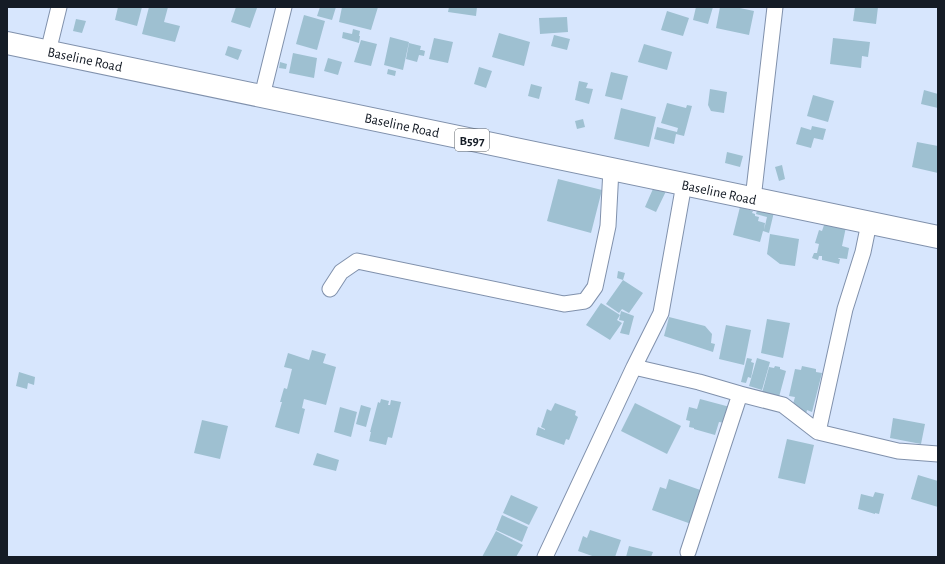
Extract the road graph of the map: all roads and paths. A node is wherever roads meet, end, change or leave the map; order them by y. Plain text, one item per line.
1 (59, 7) edge
2 (284, 7) edge
3 (774, 7) edge
4 (7, 43) edge
5 (48, 52) junction
6 (262, 96) junction
7 (611, 169) junction
8 (684, 184) junction
9 (753, 199) junction
10 (869, 223) junction
11 (938, 237) edge
12 (330, 289) dead end
13 (634, 367) junction
14 (740, 394) junction
15 (818, 432) junction
16 (938, 454) edge
17 (688, 552) dead end
18 (545, 557) edge

1 - 5 street
2 - 6 street
3 - 9 street
4 - 5 main road, Baseline Road / B597
5 - 6 main road, Baseline Road / B597
6 - 7 main road, Baseline Road / B597
7 - 8 main road, Baseline Road / B597
7 - 12 street
8 - 9 main road, Baseline Road / B597
8 - 13 street
9 - 10 main road, Baseline Road / B597
10 - 11 main road, Baseline Road / B597
10 - 15 street
13 - 14 street
13 - 18 street
14 - 15 street
14 - 17 street
15 - 16 street

